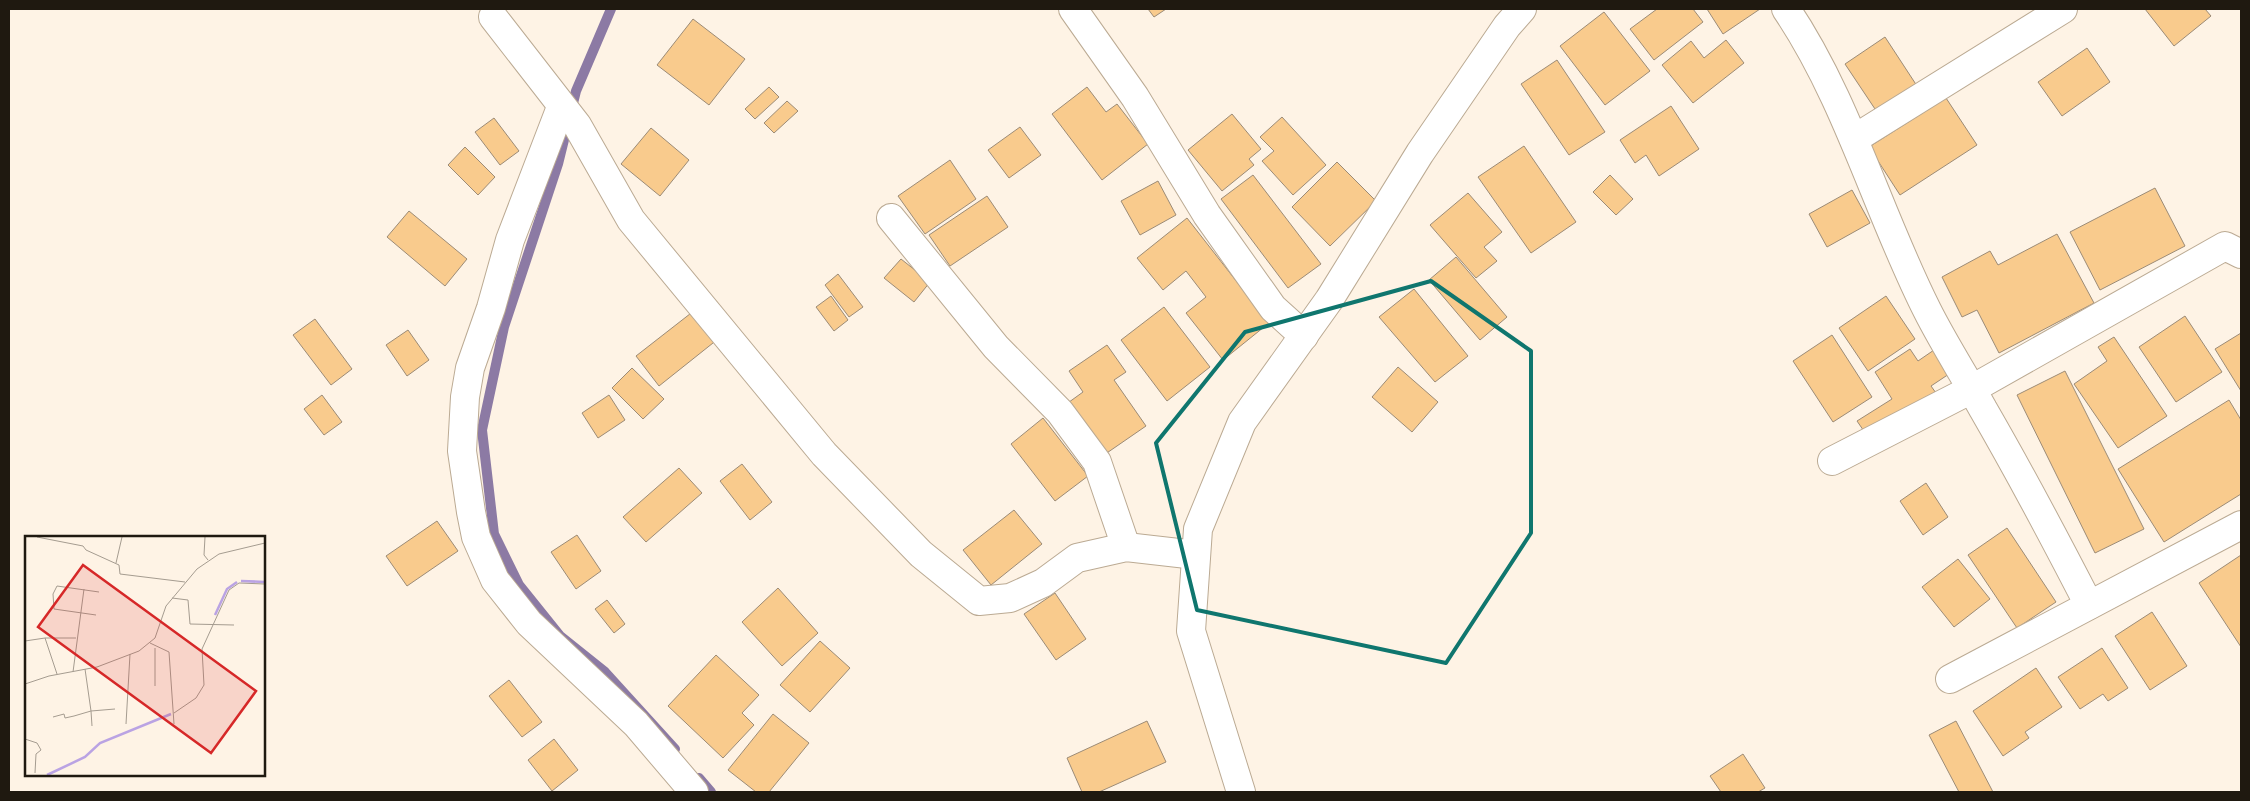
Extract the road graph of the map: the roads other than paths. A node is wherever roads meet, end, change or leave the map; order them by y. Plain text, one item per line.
1 (1073, 9) edge
2 (1522, 9) edge
3 (1786, 9) edge
4 (2063, 9) edge
5 (493, 17) dead end
6 (569, 116) junction
7 (1854, 139) junction
8 (891, 218) dead end
9 (2241, 254) edge
10 (1304, 336) junction
11 (1972, 389) junction
12 (1832, 461) dead end
13 (2241, 525) edge
14 (1126, 547) junction
15 (1196, 555) junction
16 (2089, 605) junction
17 (1950, 679) dead end
18 (694, 792) edge
19 (1241, 792) edge

1 - 10 street
2 - 10 street
3 - 7 street
4 - 7 street
5 - 6 street
6 - 14 street
6 - 18 street
7 - 11 street
8 - 14 street
9 - 11 street
10 - 15 street
11 - 12 street
11 - 16 street
13 - 16 street
14 - 15 street
15 - 19 street
16 - 17 street

